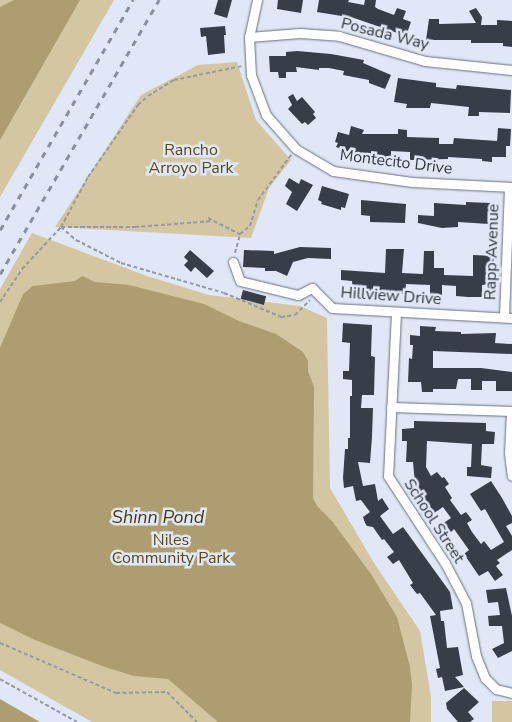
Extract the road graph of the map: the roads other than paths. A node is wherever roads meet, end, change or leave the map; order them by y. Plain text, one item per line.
1 (257, 0) edge
2 (249, 37) junction
3 (512, 70) edge
4 (511, 187) edge
5 (233, 262) road end
6 (396, 313) junction
7 (508, 318) edge
8 (391, 407) junction
9 (512, 411) edge
10 (512, 476) edge
11 (512, 693) edge

1 - 2 street, Montecito Drive
2 - 3 street, Posada Way
2 - 4 street, Montecito Drive
4 - 7 street, Rapp Avenue
5 - 6 street, Hillview Drive
6 - 7 street, Hillview Drive
6 - 8 street, School Street
8 - 9 street
8 - 11 street, School Street
9 - 10 street

